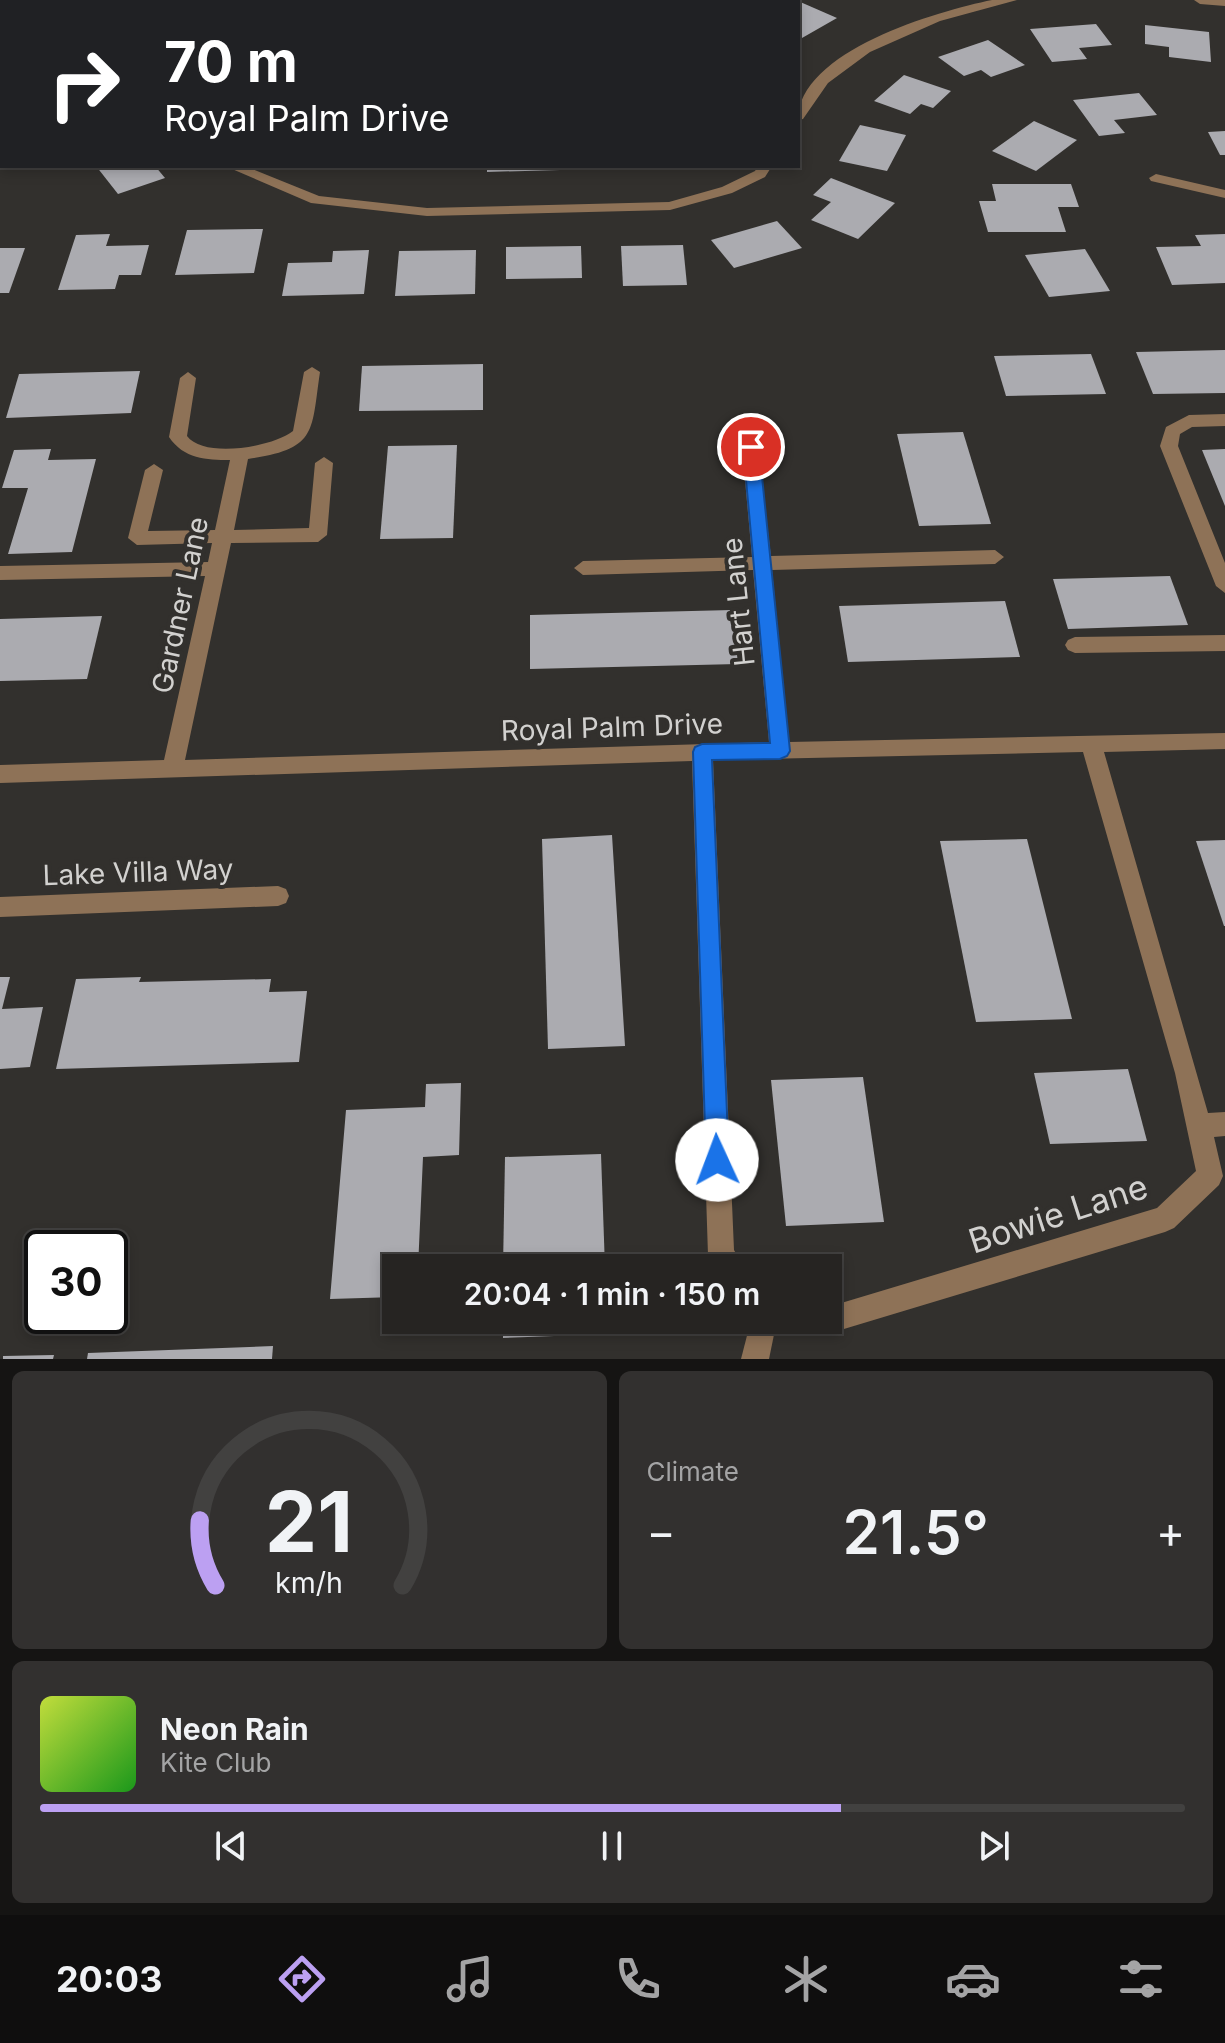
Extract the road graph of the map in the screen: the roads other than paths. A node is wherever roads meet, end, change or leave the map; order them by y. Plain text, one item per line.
1 (1011, 0) edge
2 (1200, 0) edge
3 (1225, 2) edge
4 (800, 113) edge
5 (237, 168) edge
6 (764, 168) edge
7 (1156, 178) dead end
8 (1225, 194) edge
9 (312, 372) dead end
10 (188, 378) dead end
11 (1225, 420) edge
12 (751, 447) dead end
13 (241, 452) junction
14 (324, 463) dead end
15 (154, 470) dead end
16 (223, 538) junction
17 (995, 557) dead end
18 (762, 563) junction
19 (583, 568) dead end
20 (216, 569) junction
21 (0, 573) edge
22 (1225, 586) edge
23 (1225, 643) edge
24 (1075, 645) dead end
25 (1225, 741) edge
26 (1091, 744) junction
27 (780, 751) junction
28 (702, 752) junction
29 (173, 769) junction
30 (0, 774) edge
31 (278, 896) dead end
32 (0, 907) edge
33 (1225, 1124) edge
34 (1199, 1125) junction
35 (721, 1254) edge
36 (842, 1317) edge
37 (761, 1334) edge
38 (755, 1359) edge

1 - 4 street
2 - 3 street
5 - 6 street
7 - 8 street
9 - 13 street
10 - 13 street
11 - 22 street
12 - 18 street, Hart Lane
13 - 16 street, Gardner Lane
14 - 16 street
15 - 16 street
16 - 20 street, Gardner Lane
17 - 18 street
18 - 19 street
18 - 27 street, Hart Lane
20 - 21 street
20 - 29 street, Gardner Lane
23 - 24 street
25 - 26 street, Royal Palm Drive
26 - 27 street, Royal Palm Drive
26 - 34 street, Bowie Lane
27 - 28 street, Royal Palm Drive
28 - 29 street, Royal Palm Drive
28 - 35 street
29 - 30 street, Royal Palm Drive
31 - 32 street, Lake Villa Way
33 - 34 street
34 - 36 street, Bowie Lane
37 - 38 street

